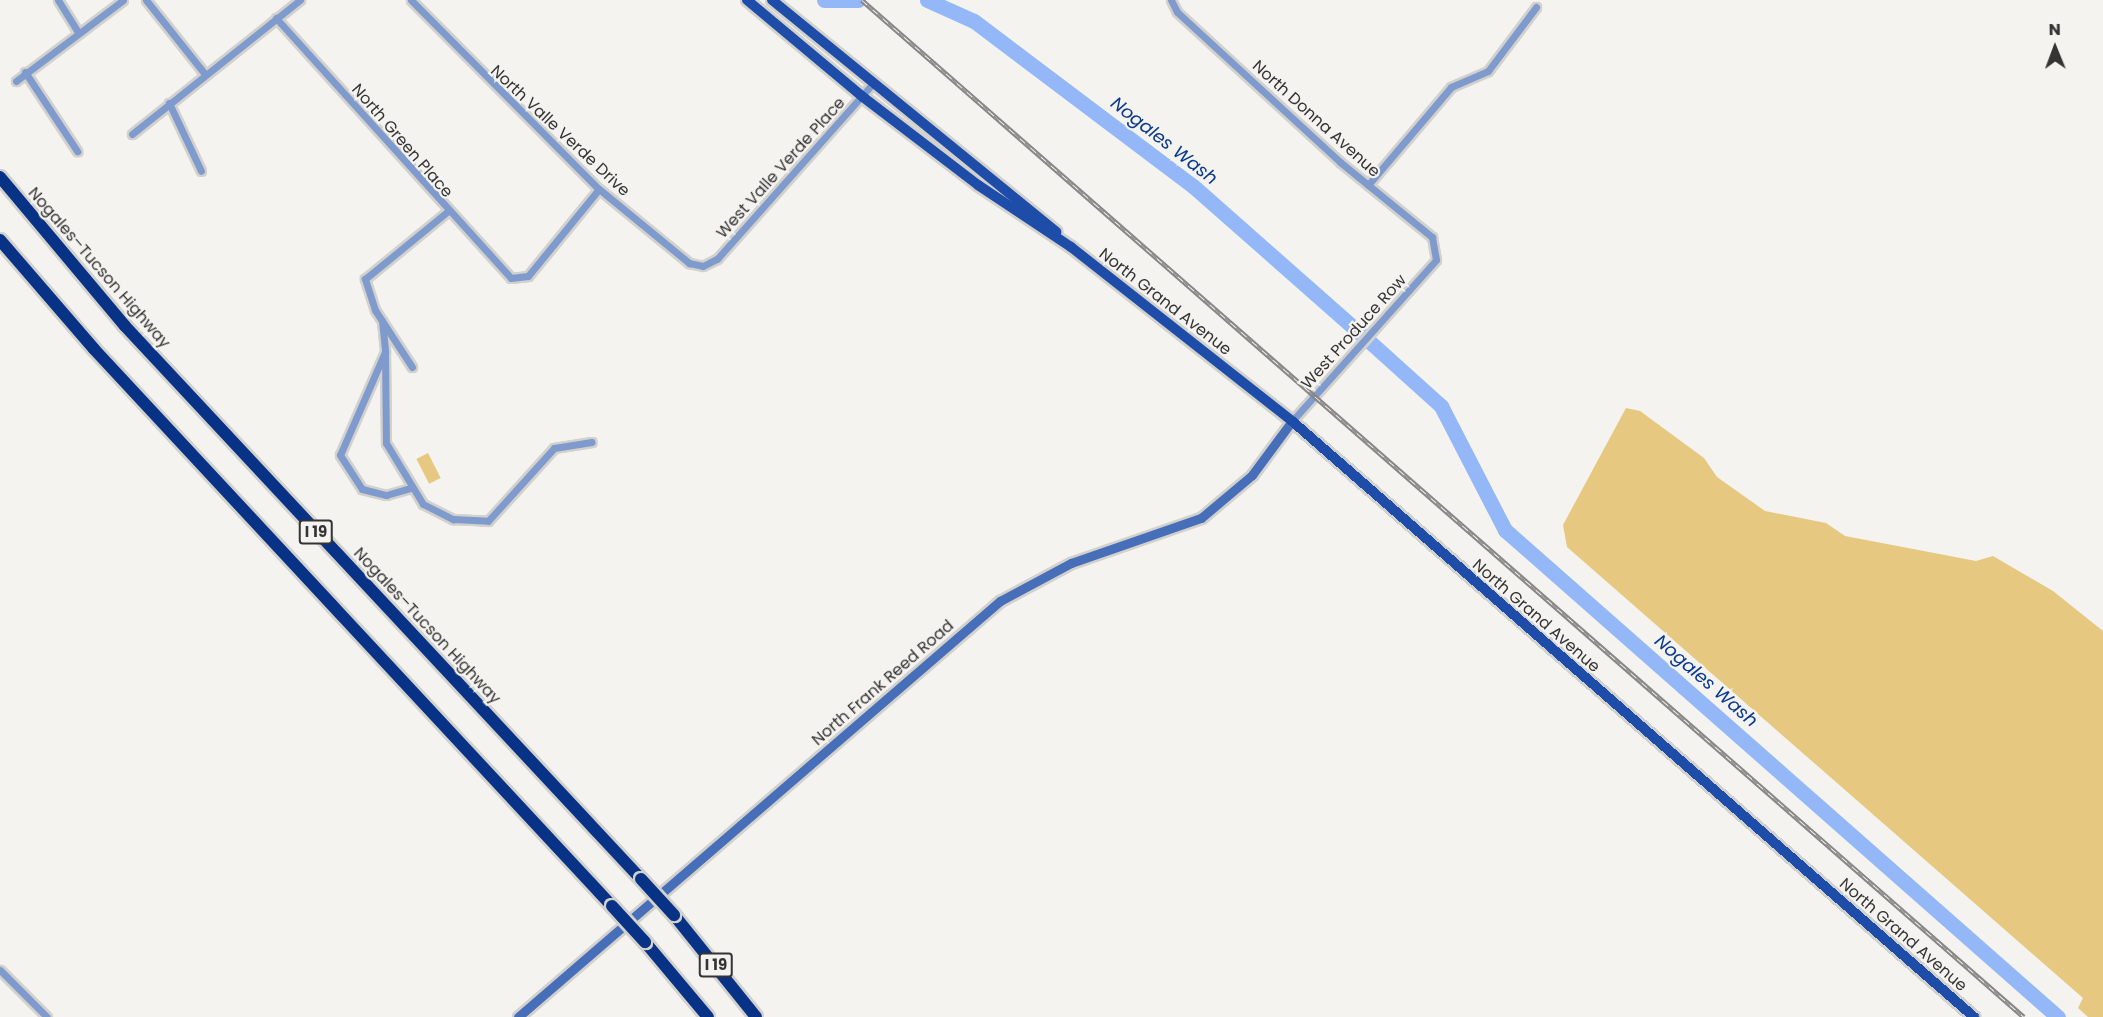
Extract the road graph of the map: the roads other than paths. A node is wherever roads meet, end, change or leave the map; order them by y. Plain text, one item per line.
1 (58, 0) edge
2 (123, 0) edge
3 (146, 0) edge
4 (300, 0) edge
5 (411, 0) edge
6 (747, 0) edge
7 (772, 0) edge
8 (1171, 0) edge
9 (1536, 7) dead end
10 (276, 18) junction
11 (76, 30) junction
12 (25, 72) junction
13 (204, 73) junction
14 (16, 81) dead end
15 (874, 82) junction
16 (862, 97) junction
17 (169, 103) junction
18 (132, 134) dead end
19 (77, 151) dead end
20 (201, 171) dead end
21 (0, 177) edge
22 (1368, 185) junction
23 (599, 189) junction
24 (447, 212) junction
25 (0, 240) edge
26 (1071, 247) junction
27 (1436, 260) joint
28 (702, 266) joint
29 (382, 321) junction
30 (385, 352) junction
31 (412, 367) dead end
32 (1292, 421) junction
33 (592, 442) dead end
34 (410, 488) junction
35 (0, 970) edge
36 (47, 1017) edge
37 (518, 1017) edge
38 (708, 1017) edge
39 (756, 1017) edge
40 (1974, 1017) edge

1 - 11 street
2 - 11 street
3 - 13 street
4 - 10 street
5 - 23 street, North Valle Verde Drive
6 - 16 main road, North Grand Avenue
7 - 15 main road, North Grand Avenue
8 - 22 street, North Donna Avenue
9 - 22 street
10 - 13 street
10 - 24 street, North Green Place
11 - 12 street
12 - 14 street
12 - 19 street
13 - 17 street
15 - 16 street, West Valle Verde Place
15 - 26 main road, North Grand Avenue
16 - 26 main road, North Grand Avenue
16 - 28 street, West Valle Verde Place
17 - 18 street
17 - 20 street
21 - 39 highway, Nogales–Tucson Highway / I 19, bridge
22 - 27 street, North Donna Avenue
23 - 24 street, North Green Place
23 - 28 street, North Valle Verde Drive
24 - 29 street
25 - 38 highway, I 19, bridge
26 - 32 main road, North Grand Avenue
27 - 32 street, West Produce Row
29 - 30 street
29 - 31 street
30 - 34 street
30 - 34 street
32 - 37 street, North Frank Reed Road
32 - 40 main road, North Grand Avenue
33 - 34 street
35 - 36 street

